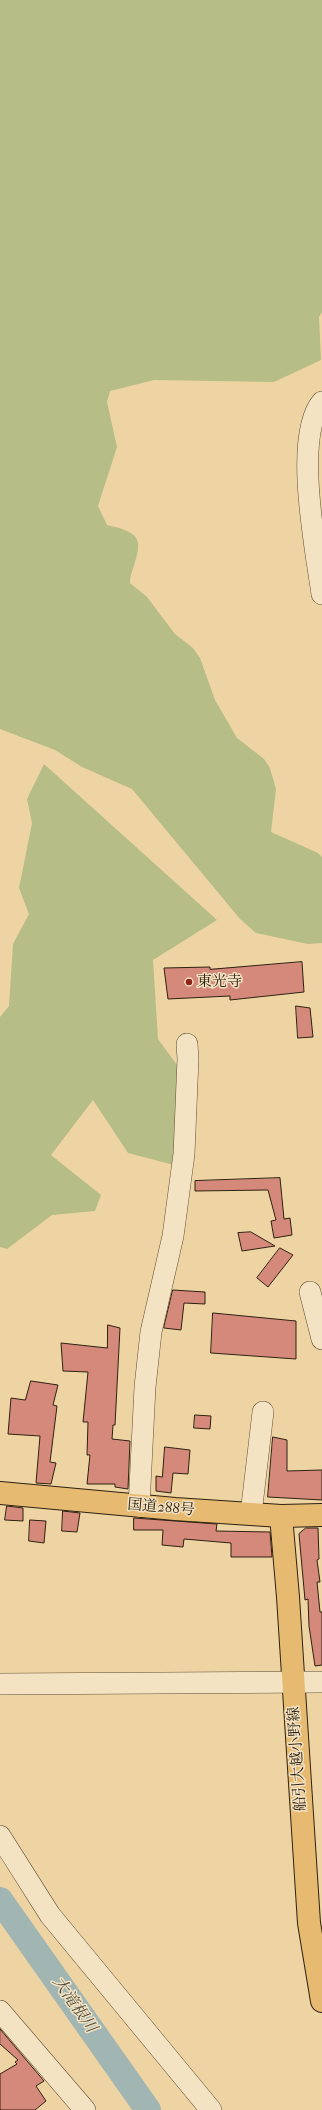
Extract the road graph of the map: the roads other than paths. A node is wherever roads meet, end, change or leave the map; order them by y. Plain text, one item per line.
1 (322, 402) edge
2 (315, 468) edge
3 (322, 594) edge
4 (187, 1044) dead end
5 (310, 1292) dead end
6 (322, 1339) edge
7 (263, 1412) dead end
8 (0, 1493) edge
9 (139, 1506) junction
10 (251, 1514) junction
11 (322, 1515) edge
12 (281, 1516) junction
13 (292, 1681) junction
14 (322, 1682) edge
15 (0, 1684) edge
16 (3, 1845) edge
17 (322, 2001) edge
18 (0, 2011) edge
19 (85, 2110) edge
20 (211, 2110) edge

1 - 2 street
2 - 3 street
4 - 9 street
5 - 6 street
7 - 10 street
8 - 9 main road, 国道288号
9 - 10 main road, 国道288号
10 - 12 main road, 国道288号
11 - 12 main road, 国道288号
12 - 13 main road, 船引大越小野線
13 - 14 street
13 - 15 street
13 - 17 main road, 船引大越小野線
16 - 20 street
18 - 19 street

